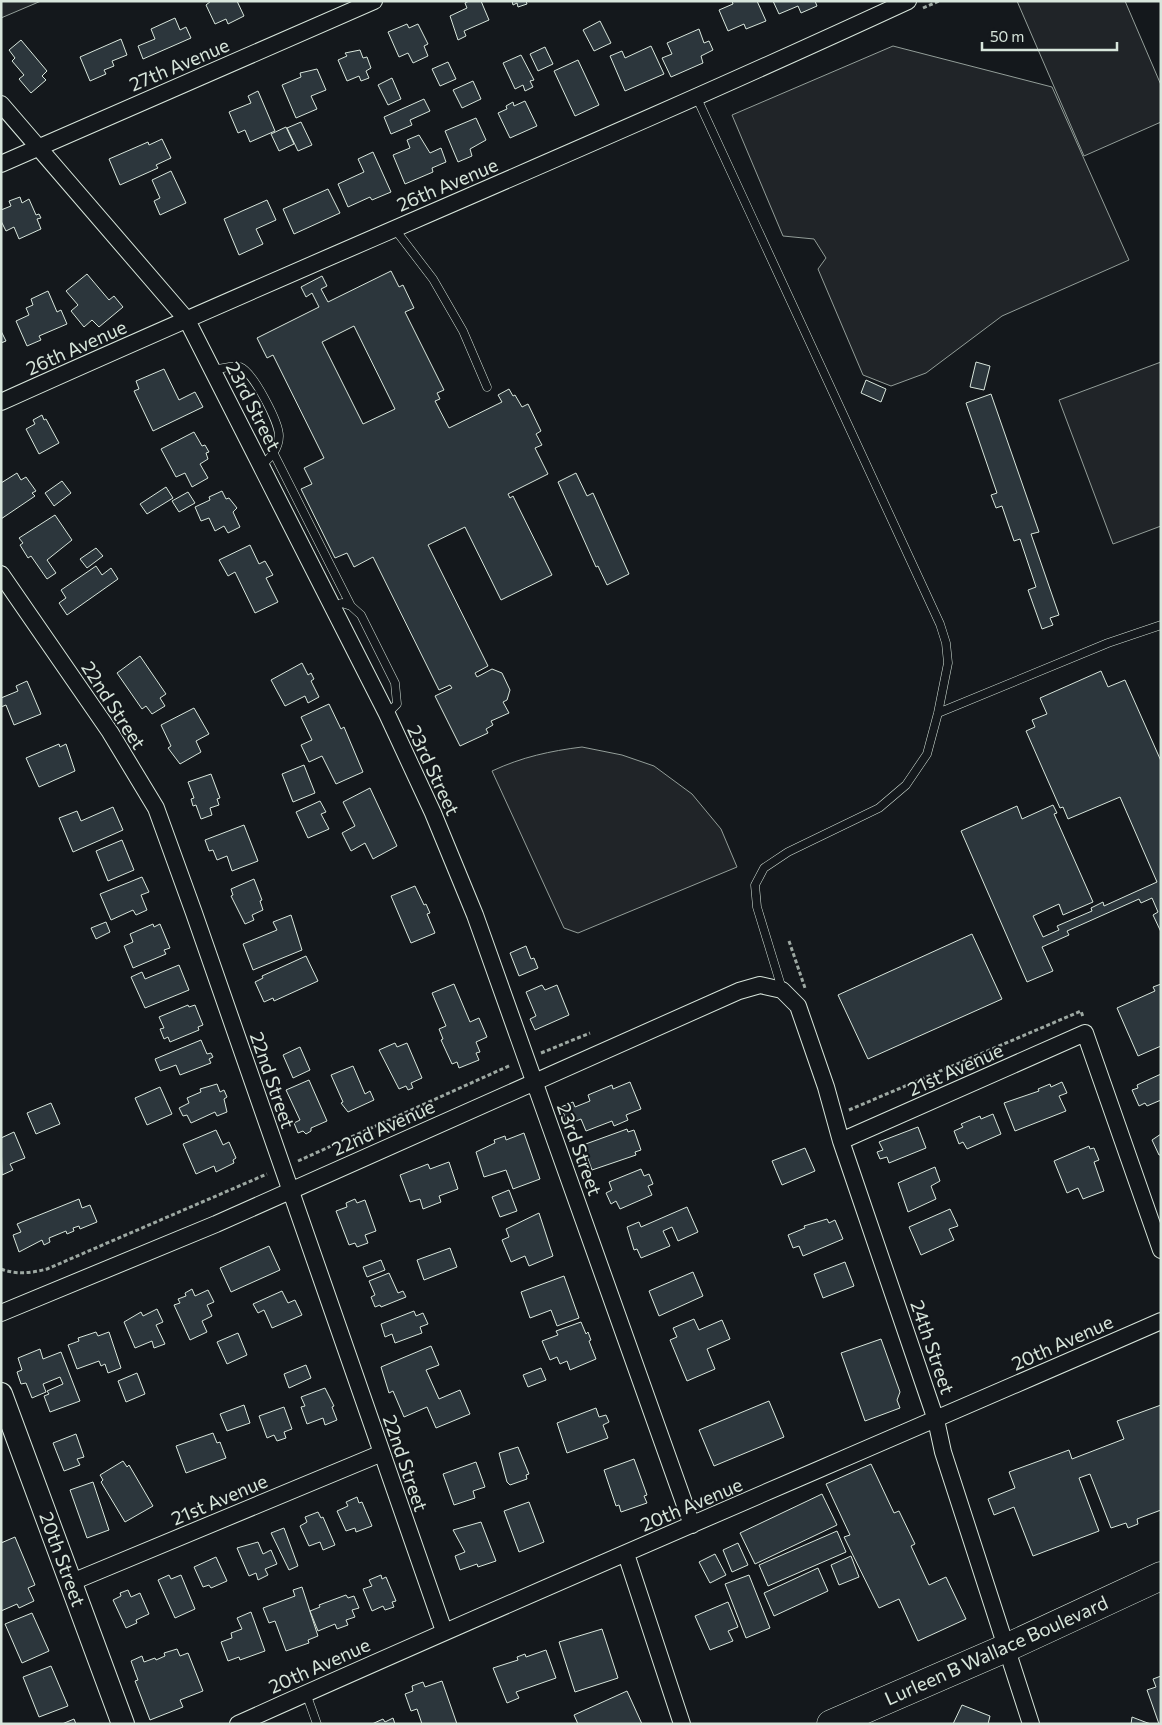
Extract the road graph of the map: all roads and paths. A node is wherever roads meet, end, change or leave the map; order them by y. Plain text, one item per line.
1 (374, 1) edge
2 (908, 1) edge
3 (696, 96) junction
4 (1, 104) edge
5 (37, 148) junction
6 (1, 164) edge
7 (394, 228) junction
8 (186, 320) junction
9 (213, 370) junction
10 (487, 387) dead end
11 (1, 402) edge
12 (274, 454) junction
13 (262, 465) junction
14 (1, 574) edge
15 (351, 606) junction
16 (333, 607) junction
17 (1161, 625) edge
18 (938, 712) junction
19 (387, 714) junction
20 (782, 990) junction
21 (590, 1032) dead end
22 (541, 1053) dead end
23 (517, 1063) dead end
24 (535, 1081) junction
25 (841, 1141) junction
26 (282, 1168) junction
27 (290, 1191) junction
28 (1161, 1250) edge
29 (1, 1269) edge
30 (1, 1313) edge
31 (1161, 1321) edge
32 (1, 1394) edge
33 (936, 1420) junction
34 (382, 1453) junction
35 (692, 1525) junction
36 (626, 1554) junction
37 (1161, 1576) edge
38 (72, 1582) junction
39 (444, 1631) junction
40 (1006, 1648) junction
41 (306, 1693) junction
42 (123, 1724) edge
43 (238, 1724) edge
44 (317, 1724) edge
45 (682, 1724) edge
46 (830, 1724) edge
47 (1031, 1724) edge

1 - 5 street, 27th Avenue
2 - 3 street, 26th Avenue
3 - 7 street, 26th Avenue
3 - 18 lane
4 - 5 street, 23rd Street
5 - 6 street, 27th Avenue
5 - 8 street, 23rd Street
7 - 8 street, 26th Avenue
7 - 10 lane
8 - 9 street, 23rd Street
8 - 11 street, 26th Avenue
9 - 12 lane
9 - 13 street, 23rd Street
12 - 13 lane
12 - 15 lane
13 - 16 street, 23rd Street
14 - 26 street, 22nd Street
15 - 16 lane
15 - 19 lane
16 - 19 street, 23rd Street
17 - 18 lane
18 - 20 lane
19 - 24 street, 23rd Street
20 - 24 street, 22nd Avenue
20 - 25 street, 24th Street
21 - 22 path
23 - 26 path
24 - 27 street, 22nd Avenue
24 - 35 street, 23rd Street
25 - 28 street, 21st Avenue
25 - 33 street, 24th Street
26 - 27 street, 22nd Street
26 - 29 path
27 - 30 street, 22nd Avenue
27 - 34 street, 22nd Street
31 - 33 street, 20th Avenue
32 - 38 street, 20th Street
33 - 35 street, 20th Avenue
33 - 40 street, 24th Street
34 - 38 street, 21st Avenue
34 - 39 street, 22nd Street
35 - 36 street, 20th Avenue
36 - 39 street, 20th Avenue
36 - 45 street
37 - 40 highway, Lurleen B Wallace Boulevard
38 - 42 street, 20th Street
39 - 41 street, 20th Avenue
40 - 46 highway, Lurleen B Wallace Boulevard
40 - 47 street, 24th Street
41 - 43 street, 20th Avenue
41 - 44 lane

